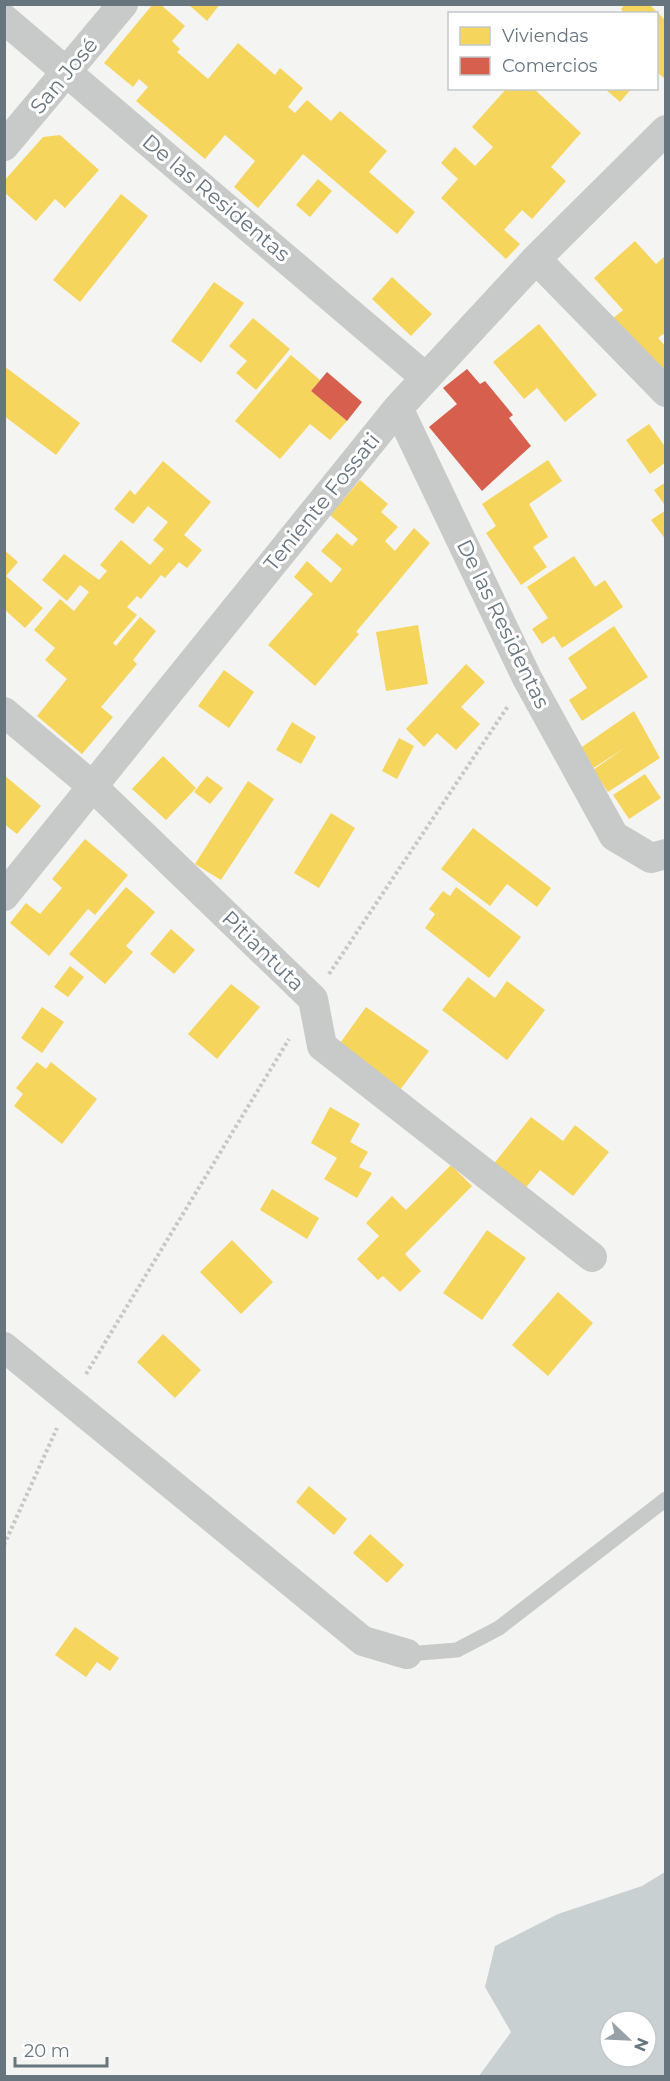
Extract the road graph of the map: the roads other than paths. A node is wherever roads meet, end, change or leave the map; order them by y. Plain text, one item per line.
1 (123, 4) edge
2 (4, 19) edge
3 (68, 72) junction
4 (666, 130) edge
5 (4, 146) edge
6 (536, 260) junction
7 (426, 378) junction
8 (666, 392) edge
9 (398, 408) junction
10 (4, 712) edge
11 (91, 785) junction
12 (666, 854) edge
13 (4, 896) edge
14 (592, 1257) dead end
15 (4, 1347) edge
16 (666, 1499) edge
17 (407, 1654) joint

1 - 3 street, San José
2 - 3 street, De las Residentas
3 - 5 street, San José
3 - 7 street, De las Residentas
4 - 6 street, Teniente Fossati
6 - 7 street, Teniente Fossati
6 - 8 street
7 - 9 street, Teniente Fossati
9 - 11 street, Teniente Fossati
9 - 12 street, De las Residentas
10 - 11 street, Pitiantuta
11 - 13 street, Teniente Fossati
11 - 14 street, Pitiantuta
15 - 17 street
16 - 17 lane

